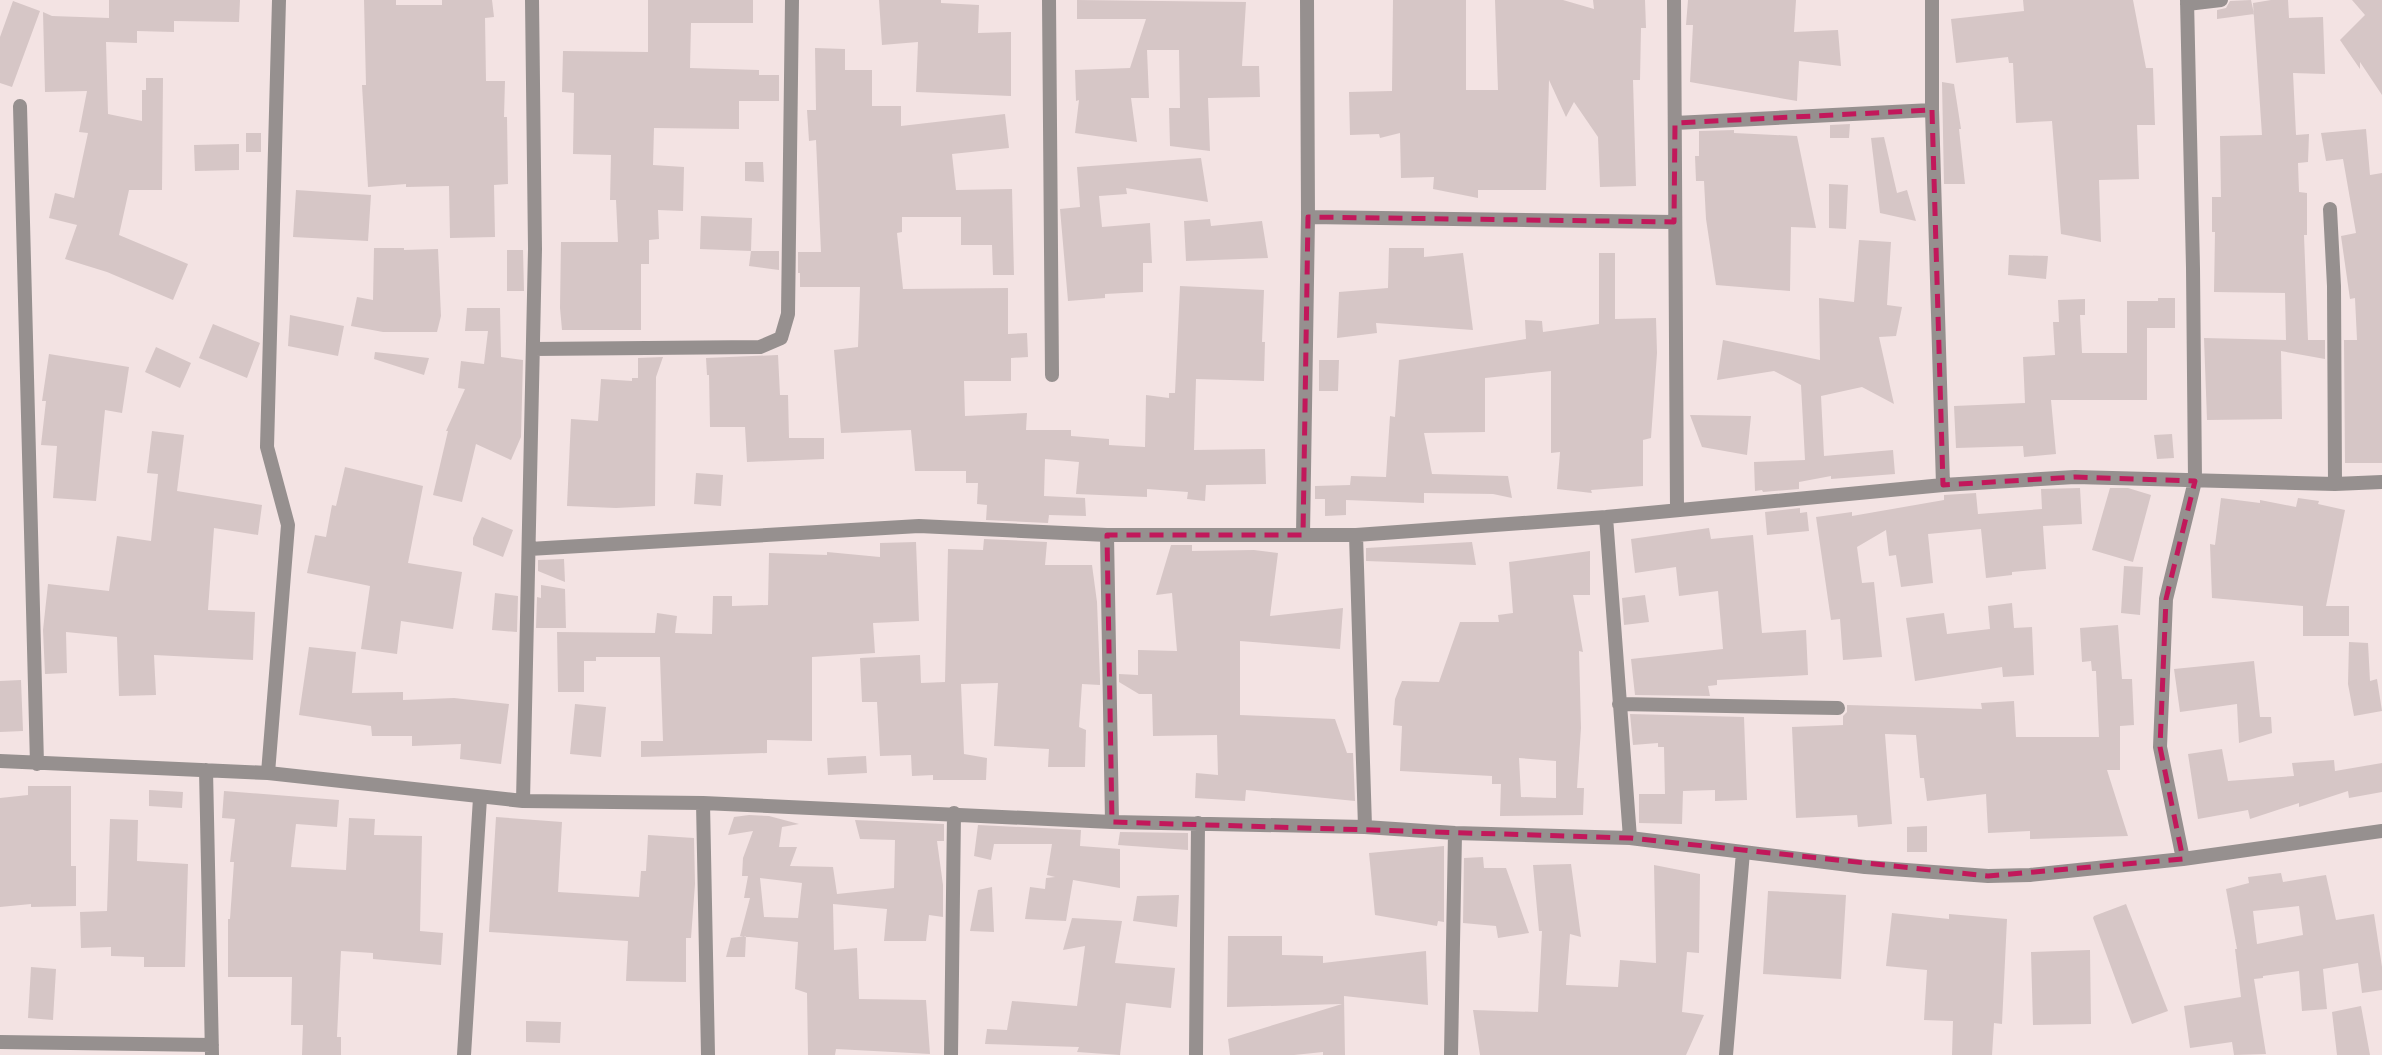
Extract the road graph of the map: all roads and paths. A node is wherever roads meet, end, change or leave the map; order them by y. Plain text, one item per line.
1 (279, 0) edge
2 (532, 0) edge
3 (793, 0) edge
4 (1049, 0) edge
5 (1307, 0) edge
6 (1674, 0) edge
7 (1932, 0) edge
8 (2221, 0) edge
9 (2187, 2) edge
10 (20, 106) dead end
11 (1932, 110) junction
12 (1675, 123) junction
13 (2330, 209) dead end
14 (1308, 217) junction
15 (1674, 222) junction
16 (533, 349) junction
17 (1052, 375) dead end
18 (2195, 481) junction
19 (2382, 482) edge
20 (2335, 484) junction
21 (1943, 485) junction
22 (1677, 510) junction
23 (1606, 517) junction
24 (1107, 535) junction
25 (1303, 535) junction
26 (1356, 535) junction
27 (529, 549) junction
28 (1619, 704) junction
29 (1838, 708) dead end
30 (0, 761) edge
31 (37, 764) junction
32 (206, 770) junction
33 (268, 773) junction
34 (480, 798) junction
35 (523, 802) junction
36 (703, 803) junction
37 (954, 813) junction
38 (1112, 822) junction
39 (1198, 823) junction
40 (1365, 827) junction
41 (2382, 831) edge
42 (1455, 833) junction
43 (1630, 838) junction
44 (1743, 852) junction
45 (2183, 859) junction
46 (0, 1042) edge
47 (212, 1050) edge
48 (464, 1055) edge
49 (708, 1055) edge
50 (951, 1055) edge
51 (1196, 1055) edge
52 (1451, 1055) edge
53 (1726, 1055) edge

1 - 33 street
2 - 16 street
3 - 16 street
4 - 17 street
5 - 14 street
6 - 12 street
7 - 11 street
8 - 9 street
9 - 18 street
10 - 31 street
11 - 12 street
11 - 21 street
12 - 15 street
13 - 20 street
14 - 15 street
14 - 25 street
15 - 22 street
16 - 27 street
18 - 20 street
18 - 21 street
18 - 45 street
19 - 20 street
21 - 22 street
22 - 23 street
23 - 26 street
23 - 28 street
24 - 25 street
24 - 27 street
24 - 38 street
25 - 26 street
26 - 40 street
27 - 35 street
28 - 29 street
28 - 43 street
30 - 31 street
31 - 32 street
32 - 33 street
32 - 47 street
33 - 34 street
34 - 35 street
34 - 48 street
35 - 36 street
36 - 37 street
36 - 49 street
37 - 38 street
37 - 50 street
38 - 39 street
39 - 40 street
39 - 51 street
40 - 42 street
41 - 45 street
42 - 43 street
42 - 52 street
43 - 44 street
44 - 45 street
44 - 53 street
46 - 47 street

